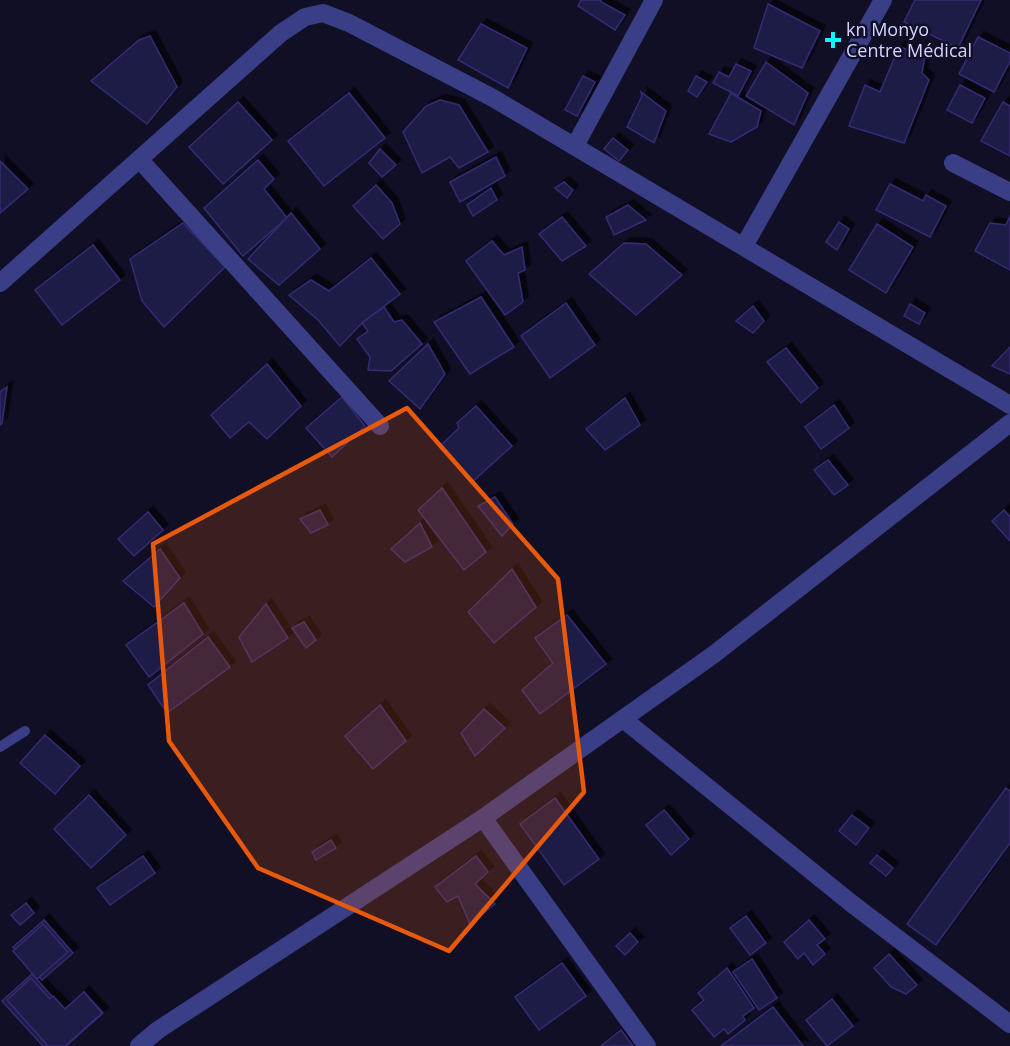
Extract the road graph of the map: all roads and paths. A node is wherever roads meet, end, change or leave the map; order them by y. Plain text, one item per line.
1 (654, 0) edge
2 (884, 0) edge
3 (575, 146) junction
4 (140, 160) junction
5 (953, 163) dead end
6 (1010, 192) edge
7 (744, 246) junction
8 (0, 283) edge
9 (1010, 405) edge
10 (1010, 423) edge
11 (380, 426) dead end
12 (622, 719) junction
13 (25, 731) dead end
14 (0, 747) edge
15 (483, 818) junction
16 (1010, 1024) edge
17 (139, 1046) edge
18 (647, 1046) edge

1 - 3 street
2 - 7 street
3 - 4 street
3 - 7 street
4 - 8 street
4 - 11 street
5 - 6 street
7 - 9 street
10 - 12 street
12 - 15 street
12 - 16 street
13 - 14 lane
15 - 17 street
15 - 18 street

